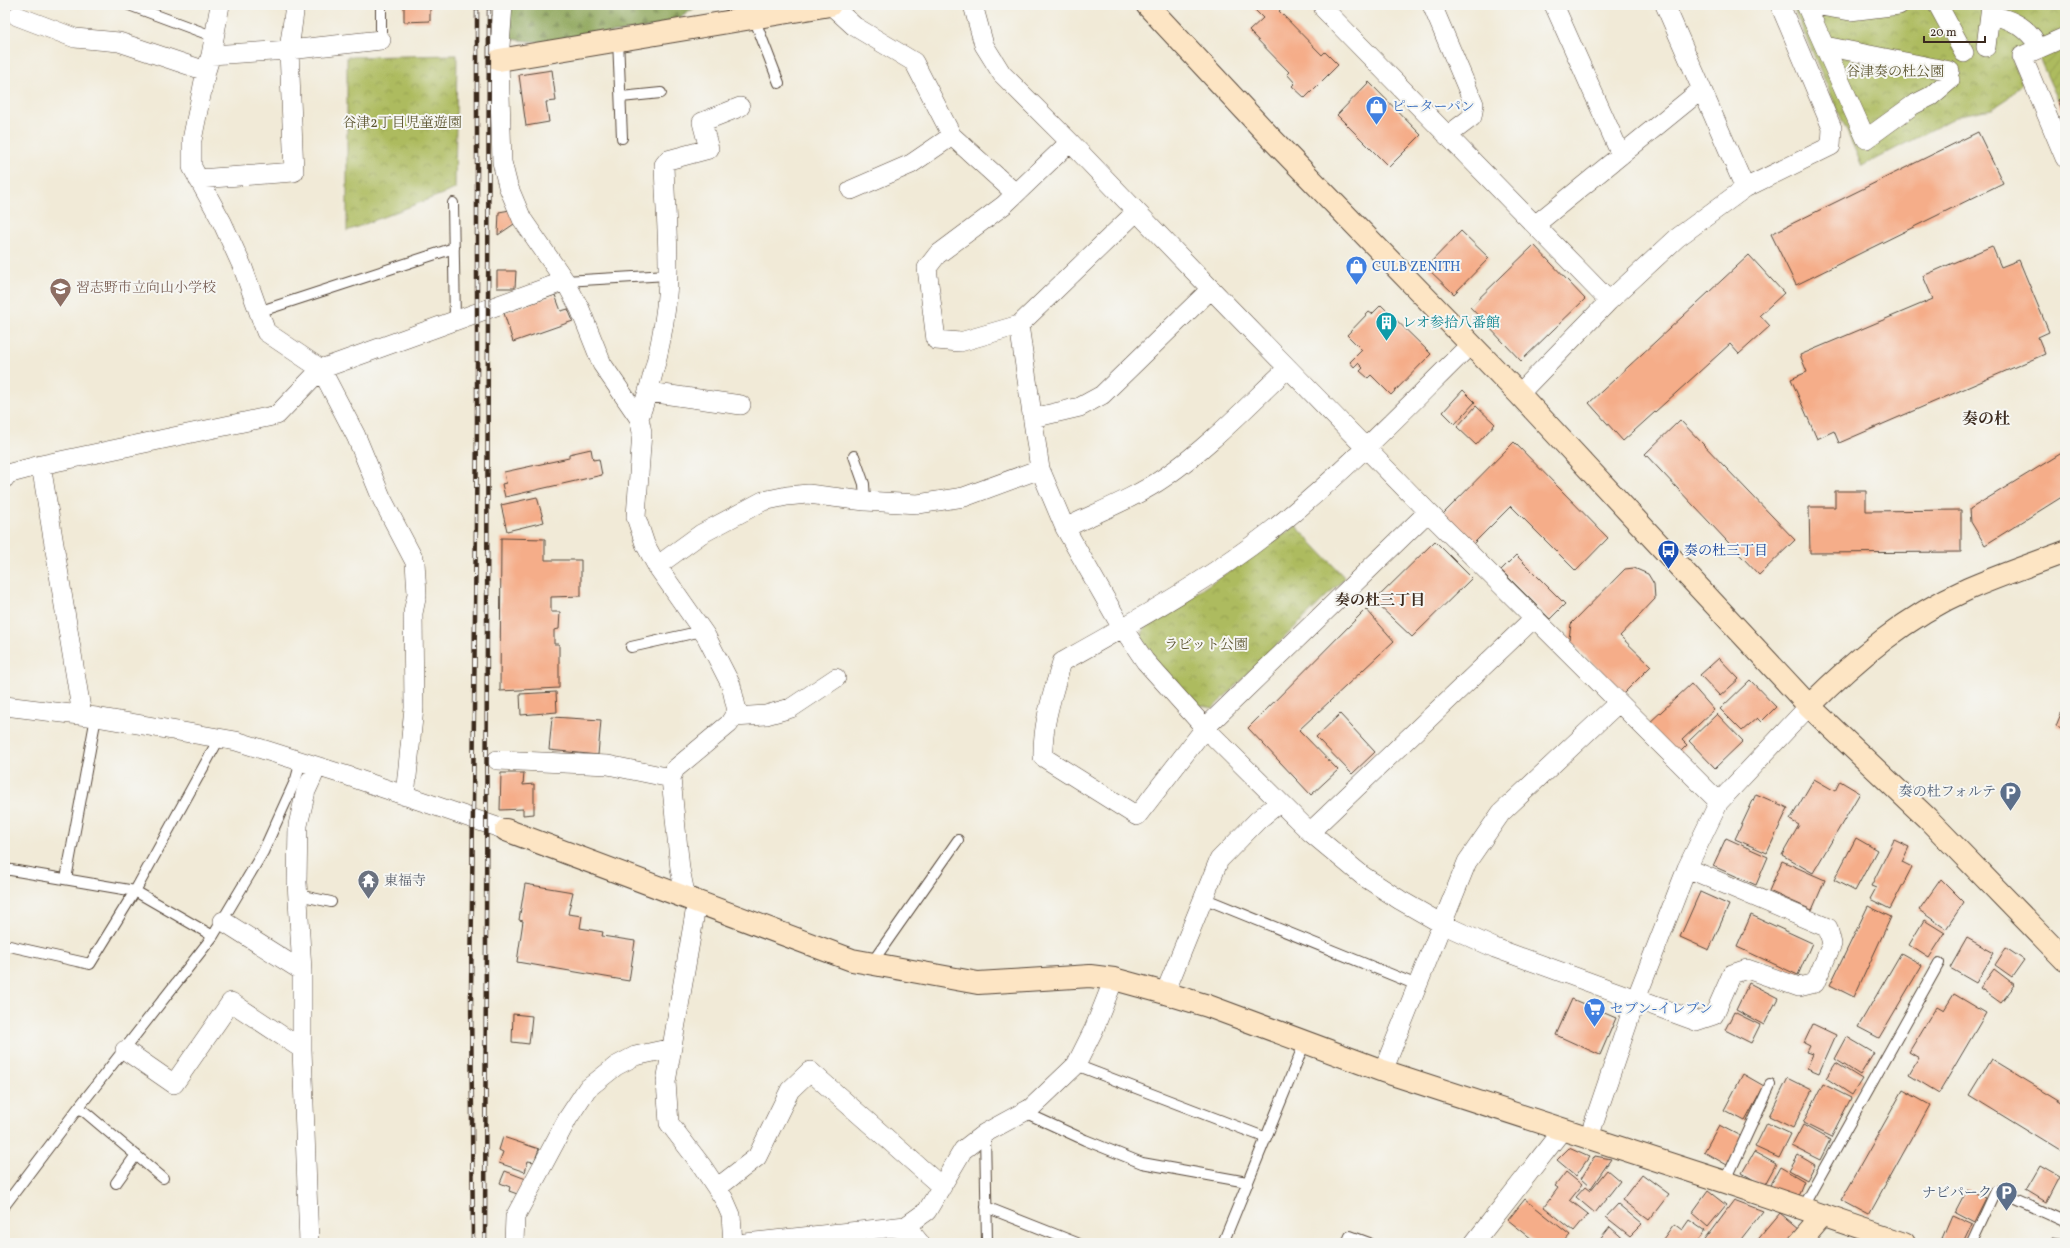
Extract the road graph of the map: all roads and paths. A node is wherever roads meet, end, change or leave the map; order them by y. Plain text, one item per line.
1 (128, 5) edge
2 (220, 5) edge
3 (295, 5) edge
4 (381, 5) edge
5 (503, 5) edge
6 (830, 5) edge
7 (973, 5) edge
8 (1147, 5) edge
9 (1323, 5) edge
10 (1432, 5) edge
11 (1554, 5) edge
12 (1665, 5) edge
13 (1780, 5) edge
14 (1806, 5) edge
15 (1814, 5) edge
16 (1899, 5) edge
17 (1938, 5) edge
18 (1991, 10) edge
19 (17, 16) dead end
20 (754, 18) junction
21 (2065, 37) edge
22 (2034, 38) dead end
23 (618, 39) junction
24 (381, 40) joint
25 (1825, 46) junction
26 (1986, 47) dead end
27 (289, 50) junction
28 (1964, 53) dead end
29 (211, 54) junction
30 (499, 60) junction
31 (779, 83) dead end
32 (1701, 90) junction
33 (661, 93) dead end
34 (621, 96) junction
35 (740, 107) dead end
36 (952, 136) junction
37 (1447, 136) junction
38 (622, 138) dead end
39 (1070, 142) junction
40 (1621, 155) junction
41 (2065, 158) edge
42 (198, 179) junction
43 (1745, 188) junction
44 (851, 190) dead end
45 (1015, 194) junction
46 (453, 203) dead end
47 (1136, 212) junction
48 (1535, 225) junction
49 (454, 248) junction
50 (668, 275) junction
51 (564, 281) junction
52 (1211, 289) junction
53 (1609, 301) junction
54 (258, 312) junction
55 (455, 322) junction
56 (1019, 325) junction
57 (1470, 345) junction
58 (1288, 368) junction
59 (321, 369) junction
60 (649, 392) junction
61 (1519, 394) junction
62 (741, 406) dead end
63 (639, 418) junction
64 (1033, 418) junction
65 (1367, 448) junction
66 (854, 456) dead end
67 (41, 465) junction
68 (1040, 469) junction
69 (5, 478) edge
70 (865, 501) junction
71 (1428, 512) junction
72 (1065, 528) junction
73 (2065, 552) edge
74 (657, 566) junction
75 (1535, 617) junction
76 (1123, 628) junction
77 (702, 631) junction
78 (631, 647) dead end
79 (836, 678) dead end
80 (1618, 702) junction
81 (5, 706) edge
82 (1809, 706) junction
83 (89, 716) junction
84 (734, 717) junction
85 (1205, 728) junction
86 (220, 737) junction
87 (497, 760) dead end
88 (309, 764) junction
89 (672, 778) junction
90 (406, 796) junction
91 (1719, 802) junction
92 (1279, 803) junction
93 (506, 830) joint
94 (1310, 832) junction
95 (958, 840) dead end
96 (1687, 868) junction
97 (5, 869) edge
98 (66, 879) junction
99 (135, 891) junction
100 (298, 895) junction
101 (1203, 898) junction
102 (691, 900) junction
103 (331, 902) dead end
104 (1442, 924) junction
105 (218, 928) junction
106 (5, 945) edge
107 (2065, 960) edge
108 (1939, 963) dead end
109 (871, 964) junction
110 (302, 971) junction
111 (1114, 979) junction
112 (1417, 985) junction
113 (1165, 993) junction
114 (1636, 999) junction
115 (1305, 1042) junction
116 (672, 1048) junction
117 (302, 1049) junction
118 (125, 1050) junction
119 (1076, 1065) junction
120 (1383, 1071) junction
121 (1770, 1085) dead end
122 (78, 1107) junction
123 (1024, 1112) junction
124 (1564, 1129) junction
125 (985, 1133) junction
126 (1264, 1137) junction
127 (1589, 1137) junction
128 (136, 1155) junction
129 (163, 1178) dead end
130 (1247, 1182) junction
131 (1725, 1182) junction
132 (116, 1184) dead end
133 (942, 1187) junction
134 (717, 1188) junction
135 (5, 1205) edge
136 (986, 1207) junction
137 (1802, 1208) junction
138 (1823, 1215) junction
139 (2065, 1222) edge
140 (906, 1226) junction
141 (826, 1238) edge
142 (309, 1243) edge
143 (514, 1243) edge
144 (733, 1243) edge
145 (745, 1243) edge
146 (920, 1243) edge
147 (986, 1243) edge
148 (1077, 1243) edge
149 (1223, 1243) edge
150 (1347, 1243) edge
151 (1369, 1243) edge
152 (1474, 1243) edge
153 (1799, 1243) edge
154 (1904, 1243) edge
155 (1972, 1243) edge

1 - 29 lane
2 - 29 street
3 - 27 street
4 - 24 lane
5 - 30 street
6 - 20 street
6 - 36 street
7 - 39 street
8 - 57 street
9 - 37 street
10 - 37 street
11 - 40 street
12 - 32 street
13 - 43 street
14 - 25 street
15 - 16 street
17 - 28 street
18 - 22 street
18 - 26 street
19 - 29 street
20 - 23 street
20 - 31 lane
21 - 41 street
23 - 30 street
23 - 34 lane
24 - 27 street
25 - 25 street
27 - 29 street
27 - 42 street
29 - 42 street
30 - 51 street
32 - 40 street
32 - 43 street
33 - 34 lane
34 - 38 lane
35 - 50 street
36 - 44 street
36 - 45 street
37 - 48 street
39 - 45 street
39 - 47 street
40 - 48 street
42 - 54 street
43 - 53 street
45 - 56 street
46 - 49 lane
47 - 52 street
47 - 56 street
48 - 53 street
49 - 54 lane
49 - 55 lane
50 - 51 lane
50 - 60 street
51 - 55 street
51 - 63 street
52 - 58 street
52 - 64 street
53 - 61 street
54 - 59 street
55 - 59 street
56 - 64 street
57 - 61 street
57 - 65 street
58 - 65 street
58 - 72 street
59 - 67 street
59 - 90 street
60 - 62 street
60 - 63 street
61 - 82 street
63 - 74 street
64 - 68 street
65 - 71 street
65 - 76 street
66 - 70 lane
67 - 69 street
67 - 83 street
68 - 70 street
68 - 72 street
70 - 74 street
71 - 75 street
71 - 85 street
72 - 76 street
73 - 82 street
74 - 77 street
75 - 80 street
75 - 94 street
76 - 85 street
76 - 85 street
77 - 78 lane
77 - 84 street
79 - 84 street
80 - 91 street
80 - 104 street
81 - 83 street
82 - 91 street
82 - 107 street
83 - 86 street
83 - 98 lane
84 - 89 street
85 - 92 street
86 - 88 street
86 - 99 lane
87 - 89 street
88 - 90 street
88 - 100 street
88 - 105 lane
89 - 102 street
90 - 93 street
91 - 96 street
92 - 94 street
92 - 101 street
93 - 102 street
94 - 104 street
95 - 109 lane
96 - 114 street
96 - 114 street
97 - 98 lane
98 - 99 lane
99 - 105 lane
99 - 106 lane
100 - 103 lane
100 - 110 street
101 - 112 lane
101 - 113 street
102 - 109 street
102 - 116 street
104 - 112 street
104 - 114 street
105 - 110 street
105 - 118 lane
108 - 137 lane
109 - 111 street
110 - 117 street
111 - 113 street
111 - 119 street
112 - 120 street
113 - 115 street
114 - 127 street
115 - 120 street
115 - 126 lane
116 - 134 street
116 - 143 street
117 - 118 street
117 - 142 street
118 - 122 lane
119 - 123 street
119 - 126 lane
120 - 124 street
121 - 131 lane
122 - 128 lane
122 - 135 lane
123 - 125 street
123 - 130 lane
124 - 127 street
124 - 152 street
125 - 133 street
125 - 136 lane
126 - 130 lane
127 - 131 street
128 - 129 lane
128 - 132 lane
130 - 149 lane
131 - 137 street
133 - 134 street
133 - 140 street
134 - 144 street
136 - 147 lane
136 - 148 lane
137 - 138 street
138 - 153 street
138 - 154 street
139 - 155 lane
140 - 141 street
140 - 146 street
141 - 145 street
150 - 151 lane

